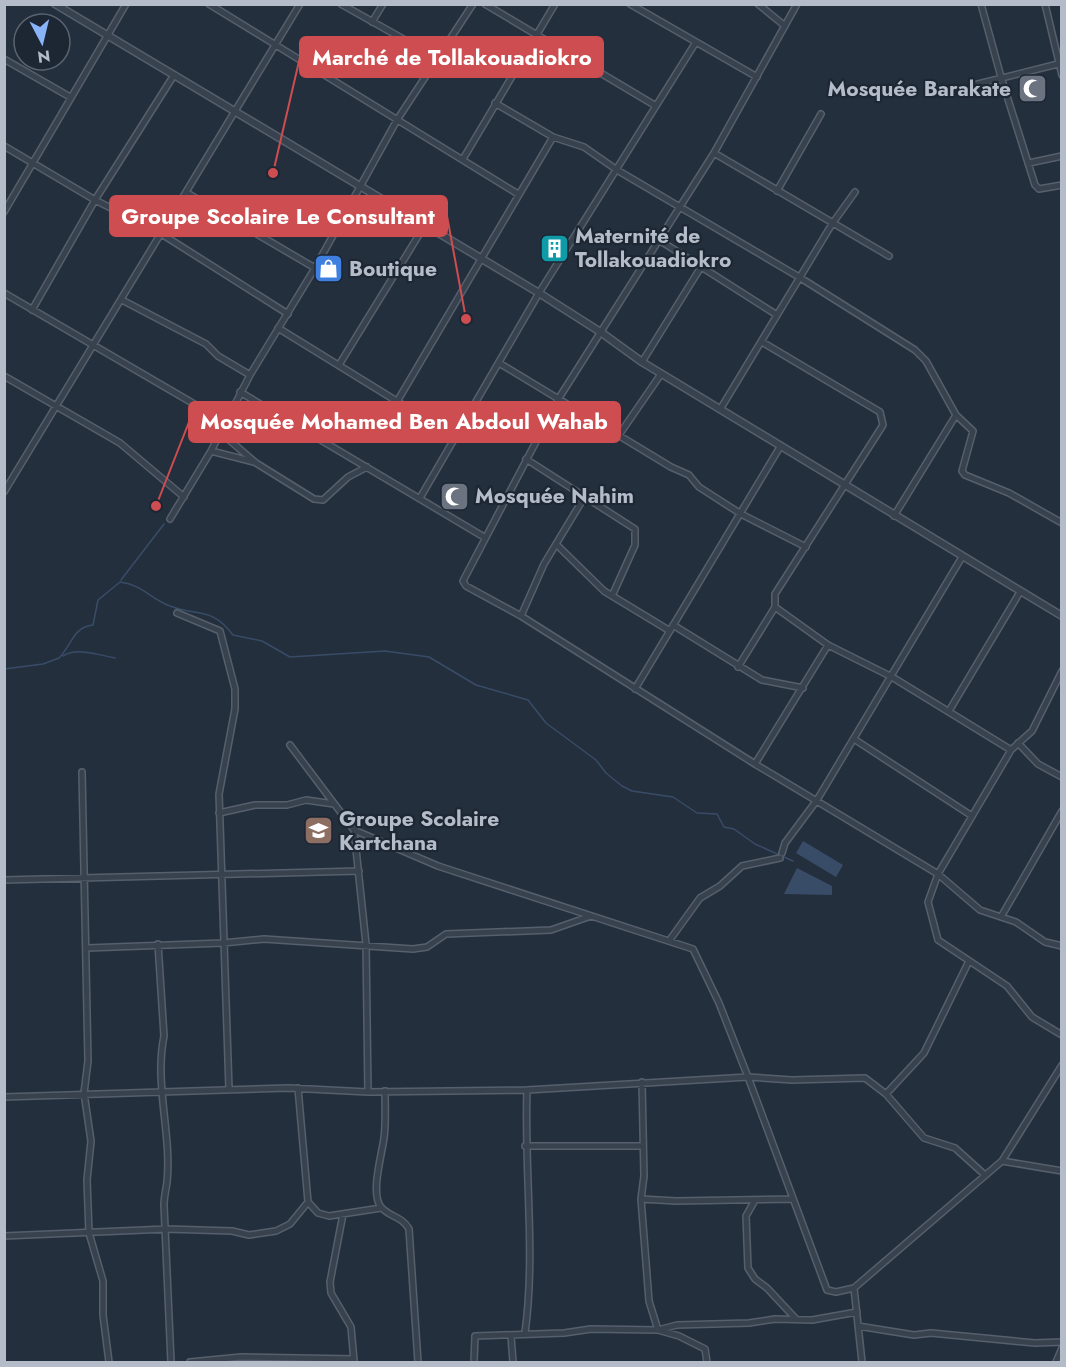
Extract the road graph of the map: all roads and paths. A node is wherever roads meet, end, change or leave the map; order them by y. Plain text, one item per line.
1 (55, 4) edge
2 (126, 4) edge
3 (300, 4) edge
4 (341, 4) edge
5 (383, 4) edge
6 (473, 4) edge
7 (485, 4) edge
8 (555, 4) edge
9 (758, 4) edge
10 (797, 4) edge
11 (981, 4) edge
12 (1045, 4) edge
13 (211, 5) edge
14 (633, 5) edge
15 (372, 22) junction
16 (785, 26) junction
17 (107, 36) junction
18 (537, 36) junction
19 (696, 42) junction
20 (274, 45) junction
21 (437, 58) junction
22 (4, 59) edge
23 (1060, 64) edge
24 (174, 75) junction
25 (1062, 75) edge
26 (757, 77) junction
27 (1001, 77) junction
28 (974, 86) dead end
29 (70, 97) junction
30 (495, 103) junction
31 (656, 106) junction
32 (236, 112) junction
33 (821, 114) dead end
34 (397, 120) junction
35 (553, 137) junction
36 (4, 146) edge
37 (714, 153) junction
38 (1062, 156) edge
39 (462, 159) junction
40 (33, 163) junction
41 (1029, 163) junction
42 (617, 170) junction
43 (1062, 185) edge
44 (359, 186) junction
45 (777, 191) junction
46 (855, 192) dead end
47 (187, 193) junction
48 (518, 194) junction
49 (95, 200) junction
50 (680, 208) junction
51 (4, 212) edge
52 (832, 224) junction
53 (425, 225) junction
54 (160, 232) junction
55 (659, 240) junction
56 (888, 256) dead end
57 (482, 259) junction
58 (701, 267) junction
59 (315, 268) junction
60 (799, 277) junction
61 (4, 293) edge
62 (539, 293) junction
63 (122, 300) junction
64 (32, 310) junction
65 (288, 314) junction
66 (777, 315) junction
67 (278, 328) junction
68 (602, 333) junction
69 (762, 342) junction
70 (94, 347) junction
71 (642, 362) junction
72 (499, 363) junction
73 (339, 365) junction
74 (661, 374) junction
75 (250, 375) junction
76 (4, 376) edge
77 (240, 392) junction
78 (559, 398) junction
79 (398, 400) junction
80 (57, 406) junction
81 (720, 408) junction
82 (956, 415) junction
83 (225, 422) junction
84 (220, 432) junction
85 (619, 435) junction
86 (455, 437) junction
87 (780, 447) junction
88 (211, 451) junction
89 (526, 459) junction
90 (256, 463) junction
91 (368, 467) junction
92 (843, 485) junction
93 (4, 492) edge
94 (184, 496) junction
95 (585, 496) junction
96 (420, 498) junction
97 (741, 514) junction
98 (894, 516) junction
99 (170, 519) dead end
100 (1062, 523) edge
101 (484, 537) junction
102 (556, 544) junction
103 (806, 547) junction
104 (963, 557) junction
105 (1020, 591) junction
106 (612, 596) junction
107 (775, 607) junction
108 (177, 613) dead end
109 (521, 616) junction
110 (1062, 616) edge
111 (673, 625) junction
112 (670, 631) junction
113 (828, 645) junction
114 (738, 667) junction
115 (1062, 671) edge
116 (892, 677) junction
117 (802, 688) junction
118 (635, 689) junction
119 (949, 711) junction
120 (854, 739) junction
121 (1018, 743) junction
122 (290, 745) dead end
123 (1011, 750) junction
124 (755, 765) junction
125 (82, 772) dead end
126 (1062, 777) edge
127 (817, 800) junction
128 (334, 804) junction
129 (1062, 811) edge
130 (219, 813) junction
131 (972, 816) junction
132 (354, 830) junction
133 (359, 871) junction
134 (220, 873) junction
135 (938, 874) junction
136 (85, 878) junction
137 (4, 880) edge
138 (591, 916) junction
139 (1001, 916) junction
140 (1062, 937) edge
141 (669, 940) junction
142 (223, 943) junction
143 (158, 944) junction
144 (366, 944) junction
145 (1060, 945) edge
146 (87, 948) junction
147 (969, 961) junction
148 (1062, 1035) edge
149 (1062, 1065) edge
150 (748, 1077) junction
151 (642, 1082) junction
152 (298, 1088) junction
153 (229, 1089) junction
154 (527, 1089) junction
155 (385, 1091) junction
156 (162, 1092) junction
157 (368, 1092) junction
158 (84, 1093) junction
159 (886, 1094) junction
160 (4, 1097) edge
161 (525, 1146) junction
162 (643, 1146) junction
163 (1002, 1161) junction
164 (1062, 1171) edge
165 (985, 1174) junction
166 (641, 1199) junction
167 (793, 1199) junction
168 (755, 1200) junction
169 (308, 1202) junction
170 (381, 1208) junction
171 (343, 1214) junction
172 (167, 1230) junction
173 (89, 1233) junction
174 (4, 1236) edge
175 (854, 1288) junction
176 (857, 1312) junction
177 (796, 1319) junction
178 (858, 1326) junction
179 (658, 1330) junction
180 (525, 1333) junction
181 (511, 1336) junction
182 (1062, 1342) edge
183 (1062, 1348) edge
184 (354, 1361) edge
185 (110, 1362) edge
186 (171, 1362) edge
187 (190, 1362) edge
188 (221, 1362) edge
189 (418, 1362) edge
190 (474, 1362) edge
191 (513, 1362) edge
192 (707, 1362) edge
193 (862, 1362) edge
194 (1056, 1362) edge

1 - 17 street
2 - 17 street
3 - 20 street
4 - 15 street
5 - 15 street
6 - 21 street
7 - 18 street
8 - 18 street
9 - 16 street
10 - 16 street
11 - 27 street
12 - 23 street
13 - 20 street
14 - 19 street
15 - 21 street
16 - 26 street
17 - 24 street
17 - 29 street
18 - 30 street
18 - 31 street
19 - 26 street
19 - 31 street
20 - 32 street
20 - 34 street
21 - 34 street
22 - 29 street
23 - 25 street
23 - 27 street
24 - 32 street
24 - 49 street
26 - 37 street
27 - 28 street
27 - 41 street
29 - 40 street
30 - 35 street
30 - 39 street
31 - 42 street
32 - 44 street
32 - 47 street
33 - 45 street
34 - 39 street
34 - 44 street
35 - 42 street
35 - 48 street
36 - 40 street
37 - 45 street
37 - 50 street
38 - 41 street
39 - 48 street
40 - 49 street
40 - 51 street
41 - 43 street
42 - 50 street
42 - 62 street
44 - 53 street
44 - 59 street
45 - 52 street
46 - 52 street
47 - 54 street
47 - 59 street
48 - 57 street
49 - 54 street
49 - 64 street
50 - 55 street
50 - 60 street
52 - 56 street
52 - 60 street
53 - 57 street
53 - 73 street
54 - 63 street
54 - 65 street
55 - 58 street
55 - 68 street
57 - 62 street
57 - 79 street
58 - 66 street
58 - 71 street
59 - 65 street
60 - 66 street
60 - 82 street
61 - 64 street
62 - 68 street
62 - 72 street
63 - 70 street
63 - 75 street
64 - 70 street
65 - 67 street
66 - 69 street
67 - 73 street
67 - 75 street
68 - 71 street
68 - 78 street
69 - 81 street
69 - 92 street
70 - 80 street
70 - 83 street
71 - 74 street
72 - 78 street
72 - 86 street
73 - 79 street
74 - 81 street
74 - 85 street
75 - 77 street
76 - 80 street
77 - 83 street
77 - 91 street
78 - 85 street
78 - 89 street
79 - 86 street
80 - 93 street
80 - 94 street
81 - 87 street
82 - 98 street
82 - 100 street
83 - 84 street
84 - 88 street
84 - 90 street
85 - 97 street
86 - 96 street
87 - 92 street
87 - 97 street
88 - 90 street
88 - 94 street
89 - 95 street
89 - 101 street
90 - 91 street
91 - 96 street
92 - 98 street
92 - 103 street
94 - 99 street
95 - 102 street
95 - 106 street
96 - 101 street
97 - 103 street
97 - 111 street
98 - 104 street
101 - 109 street
102 - 106 street
102 - 109 street
103 - 107 street
104 - 105 street
104 - 116 street
105 - 110 street
105 - 119 street
106 - 112 street
107 - 113 street
107 - 114 street
108 - 130 street
109 - 118 street
111 - 112 street
111 - 114 street
112 - 118 street
113 - 116 street
113 - 117 street
114 - 117 street
115 - 121 street
116 - 119 street
116 - 120 street
117 - 124 street
118 - 124 street
119 - 123 street
120 - 127 street
120 - 131 street
121 - 123 street
121 - 126 street
122 - 128 street
123 - 131 street
124 - 127 street
125 - 136 street
127 - 135 street
127 - 141 street
128 - 130 street
128 - 132 street
129 - 139 street
130 - 134 street
131 - 135 street
132 - 133 street
132 - 138 street
133 - 134 street
133 - 144 street
134 - 136 street
134 - 142 street
135 - 139 street
135 - 147 street
136 - 137 street
136 - 146 street
138 - 141 street
138 - 144 street
139 - 145 street
140 - 145 street
141 - 150 street
142 - 143 street
142 - 144 street
142 - 153 street
143 - 146 street
143 - 156 street
144 - 157 street
146 - 158 street
147 - 148 street
147 - 159 street
149 - 163 street
150 - 151 street
150 - 159 street
150 - 167 street
151 - 154 street
151 - 162 street
152 - 153 street
152 - 157 street
152 - 169 street
153 - 156 street
154 - 155 street
154 - 161 street
155 - 157 street
155 - 170 street
156 - 158 street
156 - 172 street
158 - 160 street
158 - 173 street
159 - 165 street
161 - 162 street
161 - 180 street
162 - 166 street
163 - 164 street
163 - 165 street
165 - 175 street
166 - 168 street
166 - 179 street
167 - 168 street
167 - 175 street
168 - 177 street
169 - 171 street
169 - 172 street
170 - 171 street
170 - 189 street
171 - 184 street
172 - 173 street
172 - 186 street
173 - 174 street
173 - 185 street
175 - 176 street
176 - 177 street
176 - 178 street
177 - 179 street
178 - 182 street
178 - 193 street
179 - 180 street
179 - 192 street
180 - 181 street
181 - 190 street
181 - 191 street
183 - 194 street
184 - 188 street
187 - 188 street

